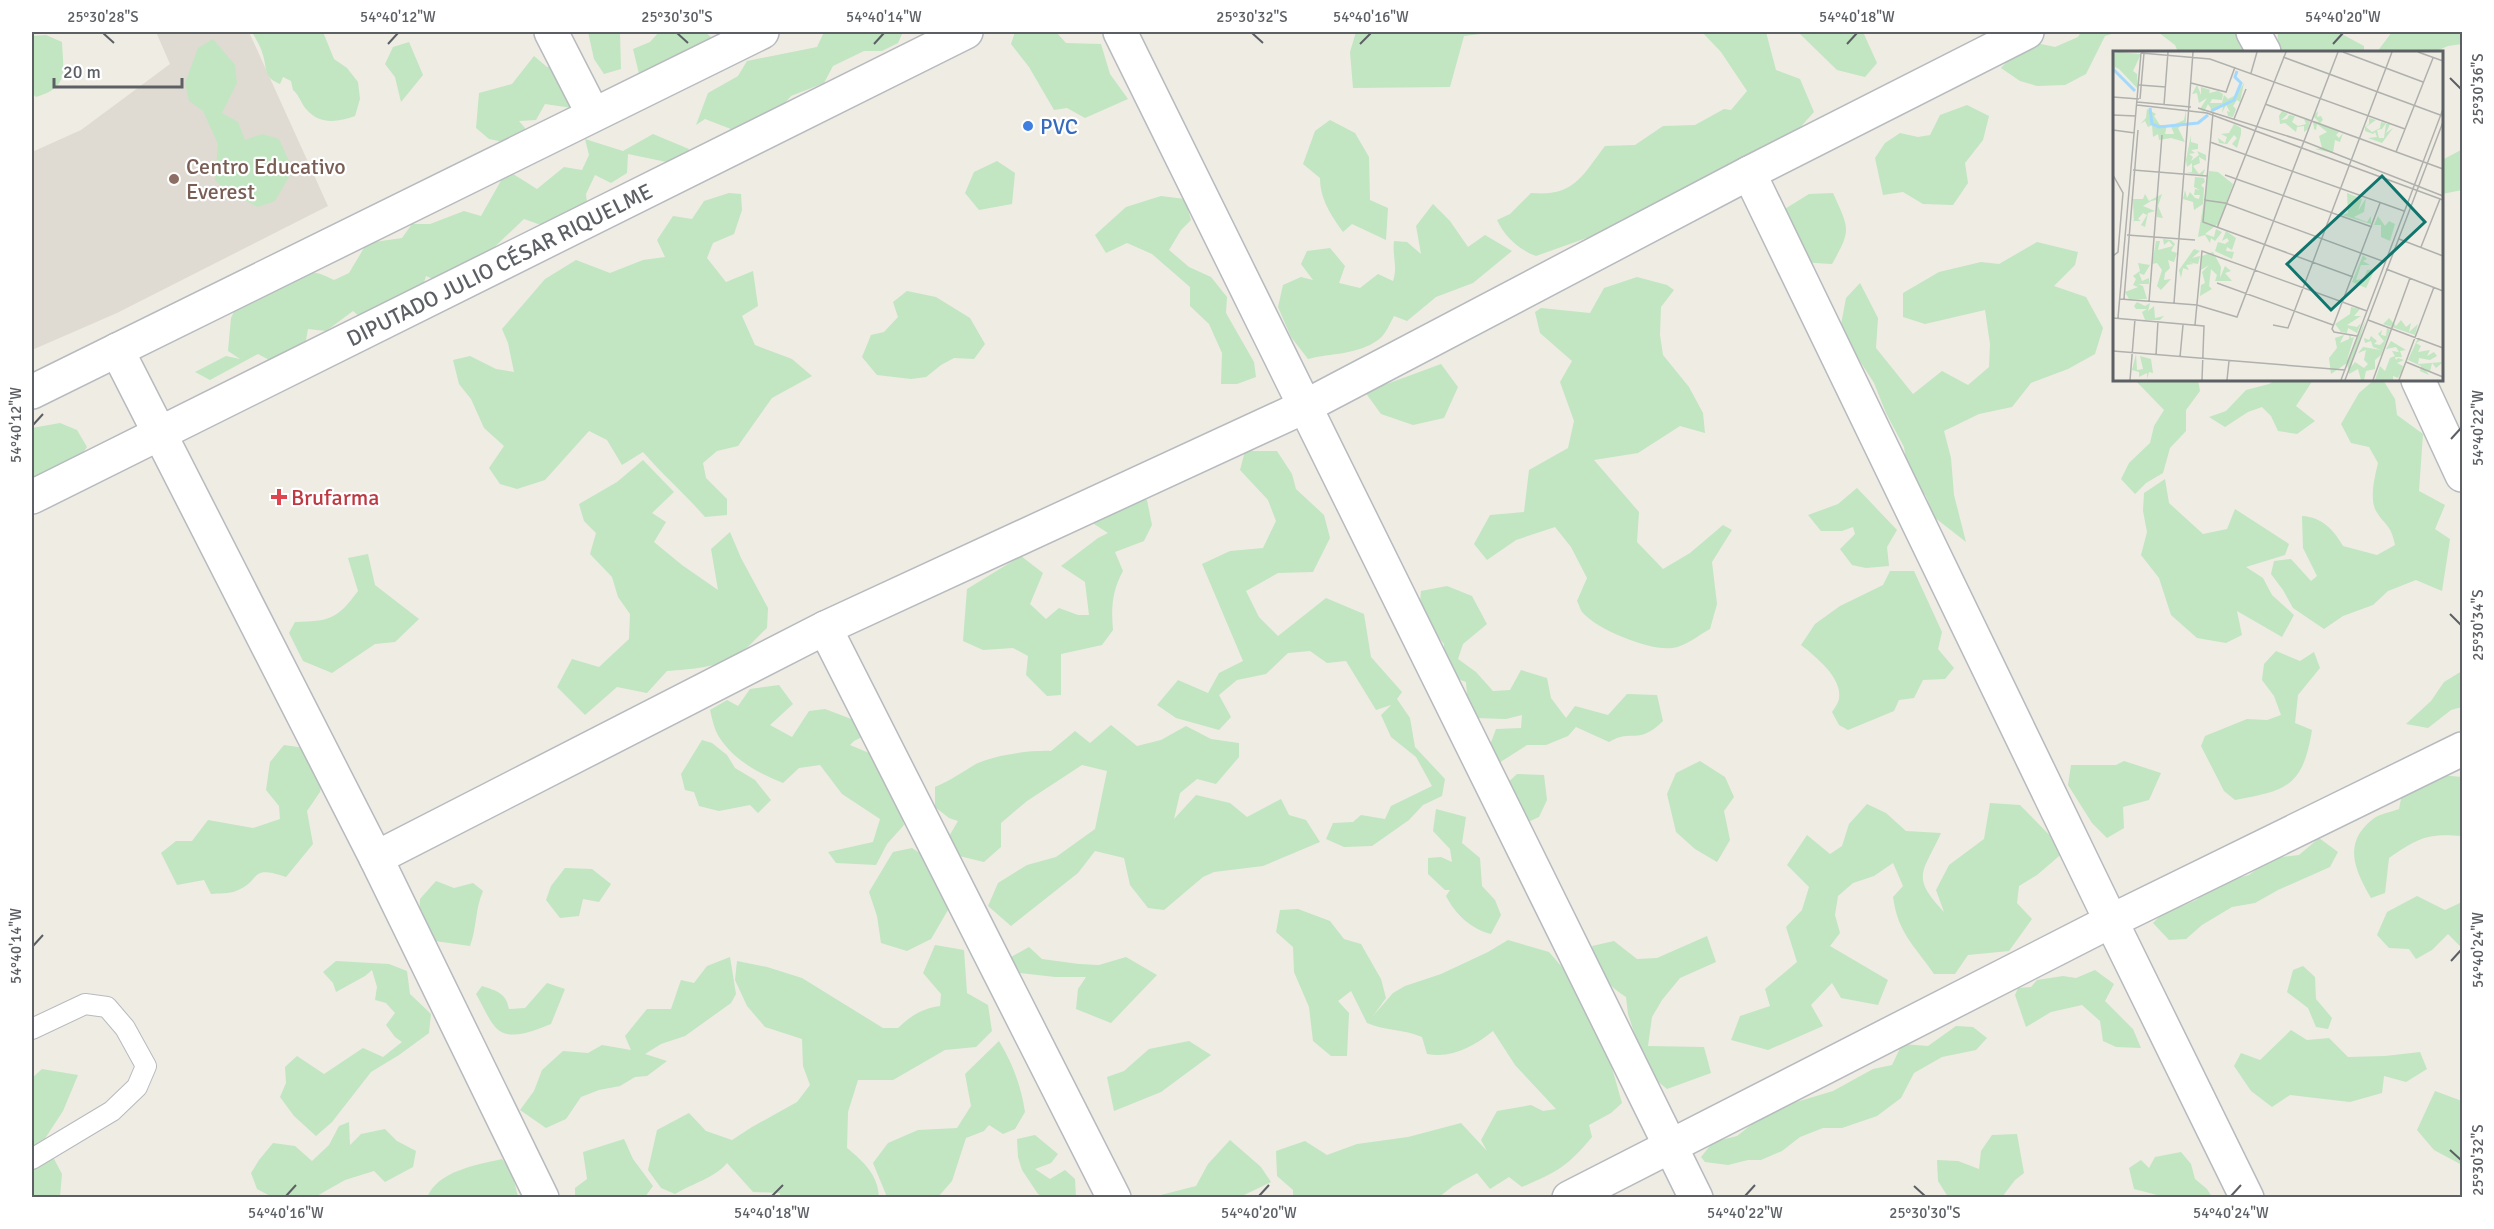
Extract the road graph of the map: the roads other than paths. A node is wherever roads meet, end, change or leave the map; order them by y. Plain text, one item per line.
1 (551, 32) edge
2 (762, 32) edge
3 (966, 32) edge
4 (1120, 32) edge
5 (2027, 32) edge
6 (2253, 32) edge
7 (2263, 51) edge
8 (593, 114) junction
9 (1749, 173) junction
10 (117, 350) junction
11 (2418, 381) edge
12 (32, 392) edge
13 (1306, 406) junction
14 (160, 433) junction
15 (2463, 475) edge
16 (32, 497) edge
17 (825, 628) junction
18 (2463, 749) edge
19 (376, 858) junction
20 (2111, 921) junction
21 (32, 1029) edge
22 (1670, 1147) junction
23 (32, 1159) edge
24 (542, 1197) edge
25 (1114, 1197) edge
26 (1569, 1197) edge
27 (1696, 1197) edge
28 (2247, 1197) edge

1 - 8 street
2 - 8 street
3 - 14 street, DIPUTADO JULIO CÉSAR RIQUELME
4 - 13 street
5 - 9 street
6 - 7 street
8 - 10 street
9 - 13 street
9 - 20 street
10 - 12 street
10 - 14 street
11 - 15 street
13 - 17 street
13 - 22 street
14 - 16 street, DIPUTADO JULIO CÉSAR RIQUELME
14 - 19 street
17 - 19 street
17 - 25 street
18 - 20 street
19 - 24 street
20 - 22 street
20 - 28 street
21 - 23 lane
22 - 26 street
22 - 27 street

